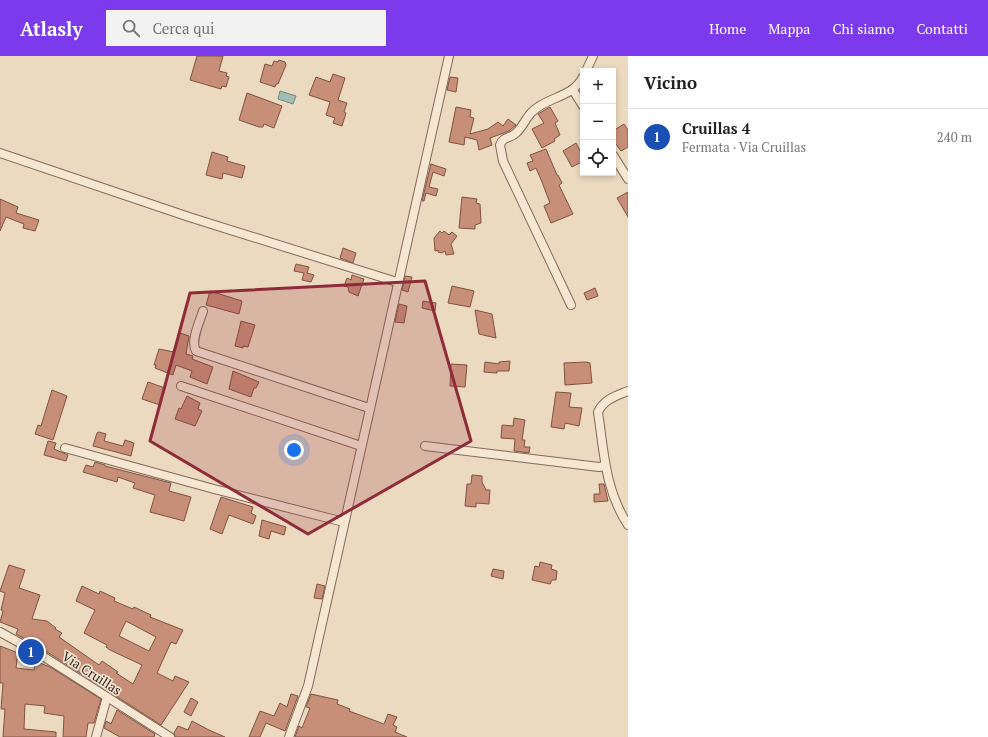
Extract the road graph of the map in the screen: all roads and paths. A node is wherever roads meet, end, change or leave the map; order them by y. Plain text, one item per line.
1 (449, 56) edge
2 (593, 56) edge
3 (587, 68) edge
4 (580, 81) edge
5 (573, 90) junction
6 (582, 104) edge
7 (0, 153) edge
8 (616, 160) edge
9 (628, 179) edge
10 (397, 282) junction
11 (570, 305) dead end
12 (203, 310) dead end
13 (181, 386) dead end
14 (628, 391) edge
15 (369, 408) junction
16 (361, 446) junction
17 (425, 446) dead end
18 (65, 448) dead end
19 (605, 466) junction
20 (344, 522) junction
21 (628, 525) edge
22 (0, 632) edge
23 (107, 697) junction
24 (96, 737) edge
25 (170, 737) edge
26 (289, 737) edge

1 - 10 street
2 - 3 street
4 - 5 street
5 - 6 street
5 - 11 street
7 - 10 street
8 - 9 street
10 - 15 street
12 - 15 street
13 - 16 street
14 - 19 street
15 - 16 street
16 - 20 street
17 - 19 street
18 - 20 street
19 - 21 street
20 - 26 street
22 - 23 street, Via Cruillas
23 - 24 street
23 - 25 street, Via Cruillas

